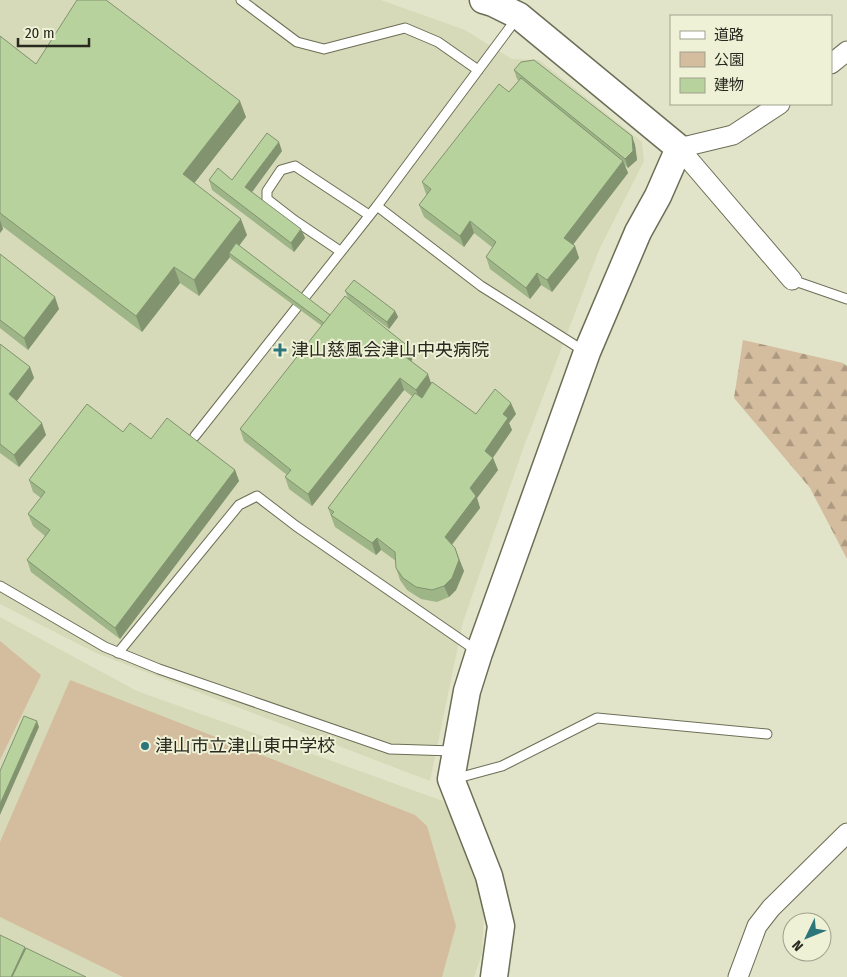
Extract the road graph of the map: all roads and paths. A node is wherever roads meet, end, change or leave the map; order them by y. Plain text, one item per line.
1 (241, 0) edge
2 (483, 0) edge
3 (522, 8) edge
4 (847, 51) edge
5 (832, 63) edge
6 (478, 70) junction
7 (778, 105) edge
8 (679, 148) junction
9 (377, 206) junction
10 (369, 215) junction
11 (340, 252) junction
12 (792, 280) joint
13 (847, 299) edge
14 (587, 352) junction
15 (195, 436) dead end
16 (0, 586) edge
17 (118, 653) junction
18 (479, 653) junction
19 (767, 734) dead end
20 (455, 752) junction
21 (451, 779) junction
22 (847, 833) edge
23 (494, 977) edge
24 (738, 977) edge

1 - 6 lane
2 - 3 street
3 - 6 lane
3 - 8 street
4 - 5 street
6 - 9 lane
7 - 8 street
8 - 12 street
8 - 14 street
9 - 10 lane
9 - 14 lane
10 - 11 lane
10 - 11 lane
11 - 15 lane
12 - 13 lane
14 - 18 street
16 - 17 lane
17 - 18 lane
17 - 20 lane
18 - 20 street
19 - 21 lane
20 - 21 street
21 - 23 street
22 - 24 street

